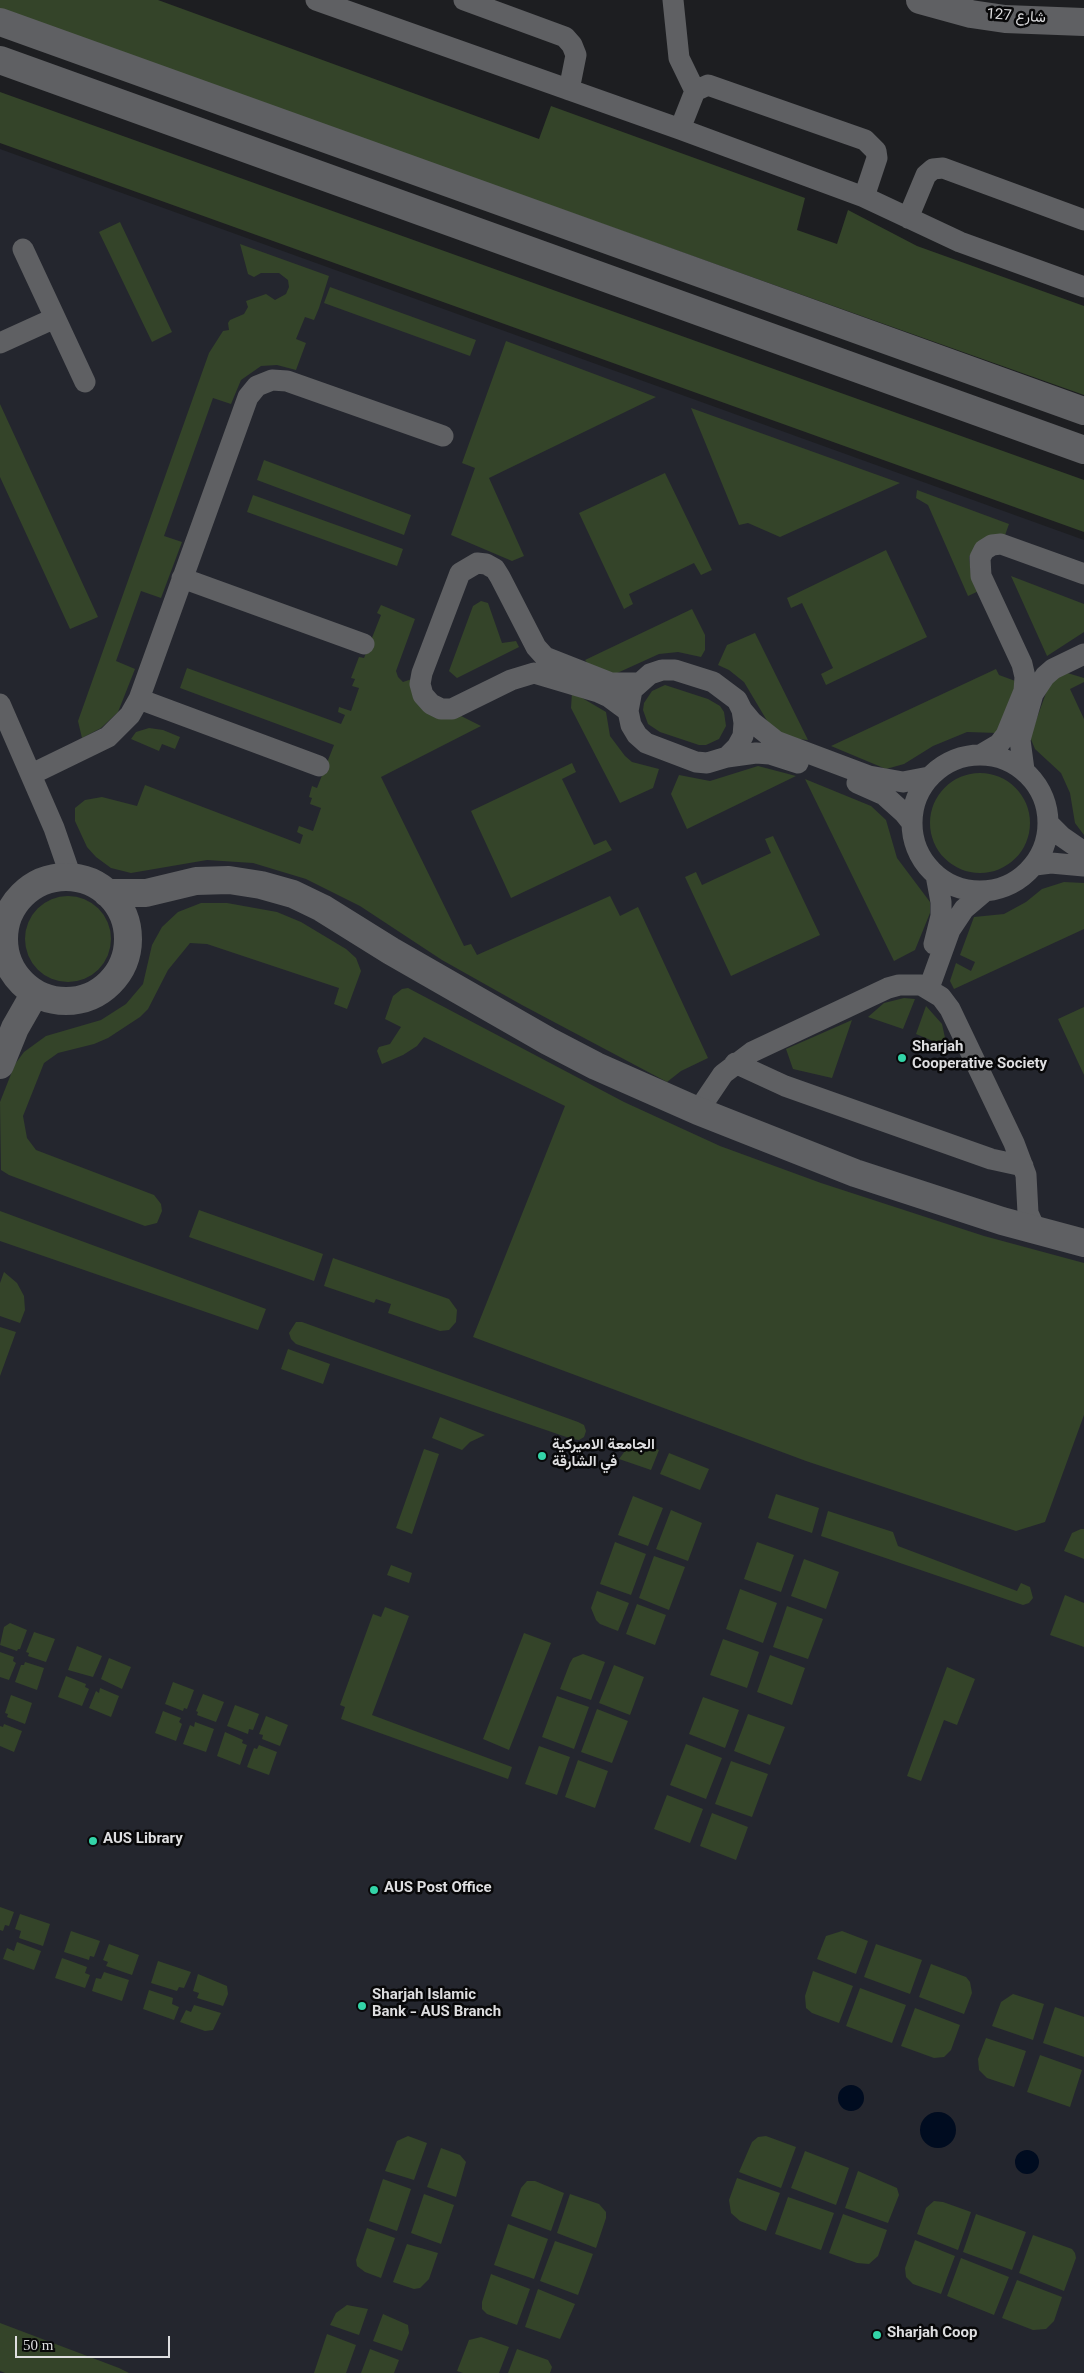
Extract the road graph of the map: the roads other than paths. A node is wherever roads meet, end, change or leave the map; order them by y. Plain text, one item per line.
1 (316, 0) edge
2 (464, 0) edge
3 (672, 0) edge
4 (920, 0) edge
5 (0, 22) edge
6 (1084, 22) edge
7 (0, 60) edge
8 (569, 90) junction
9 (695, 91) junction
10 (680, 129) junction
11 (864, 197) junction
12 (908, 218) junction
13 (1084, 220) edge
14 (23, 250) dead end
15 (1084, 287) edge
16 (55, 318) junction
17 (0, 343) edge
18 (85, 382) dead end
19 (1084, 411) edge
20 (443, 436) dead end
21 (1084, 450) edge
22 (1084, 574) edge
23 (182, 578) junction
24 (364, 644) dead end
25 (1084, 654) edge
26 (638, 682) junction
27 (139, 699) junction
28 (0, 704) edge
29 (742, 710) junction
30 (628, 711) junction
31 (982, 754) junction
32 (727, 757) junction
33 (319, 766) dead end
34 (1024, 770) junction
35 (32, 774) junction
36 (929, 777) junction
37 (912, 823) junction
38 (1049, 824) junction
39 (1084, 852) edge
40 (1035, 865) junction
41 (1084, 866) edge
42 (936, 875) junction
43 (71, 877) junction
44 (165, 888) junction
45 (984, 892) junction
46 (107, 893) junction
47 (3, 920) edge
48 (127, 929) junction
49 (925, 987) junction
50 (35, 993) junction
51 (761, 1048) junction
52 (735, 1063) junction
53 (0, 1065) edge
54 (785, 1086) junction
55 (698, 1111) junction
56 (1014, 1143) junction
57 (976, 1152) junction
58 (1023, 1166) junction
59 (1036, 1231) junction
60 (1084, 1243) edge

1 - 8 street
2 - 8 street
3 - 9 street
4 - 6 street, شارع 127
5 - 19 street
7 - 21 street
8 - 10 street
9 - 10 street
9 - 11 street
10 - 11 street
11 - 12 street
12 - 13 street
12 - 15 street
14 - 16 street
16 - 17 street
16 - 18 street
20 - 23 street
22 - 31 street
23 - 24 street
23 - 27 street
25 - 34 street
26 - 29 street
26 - 30 street
26 - 30 street
27 - 33 street
27 - 35 street
28 - 35 street
29 - 32 street
29 - 36 street
30 - 32 street
31 - 34 street
31 - 36 street
32 - 37 street
34 - 38 street
35 - 43 street
36 - 37 street
37 - 42 street
38 - 39 street
38 - 40 street
40 - 41 street
40 - 45 street
42 - 45 street
42 - 49 street
43 - 46 street
43 - 47 street
44 - 46 street
44 - 48 street
44 - 55 street
45 - 49 street
46 - 48 street
47 - 50 street
48 - 50 street
49 - 51 street
49 - 56 street
50 - 53 street
51 - 52 street
51 - 54 street
52 - 54 street
52 - 55 street
54 - 57 street
55 - 59 street
56 - 57 street
56 - 58 street
57 - 58 street
58 - 59 street
59 - 60 street

